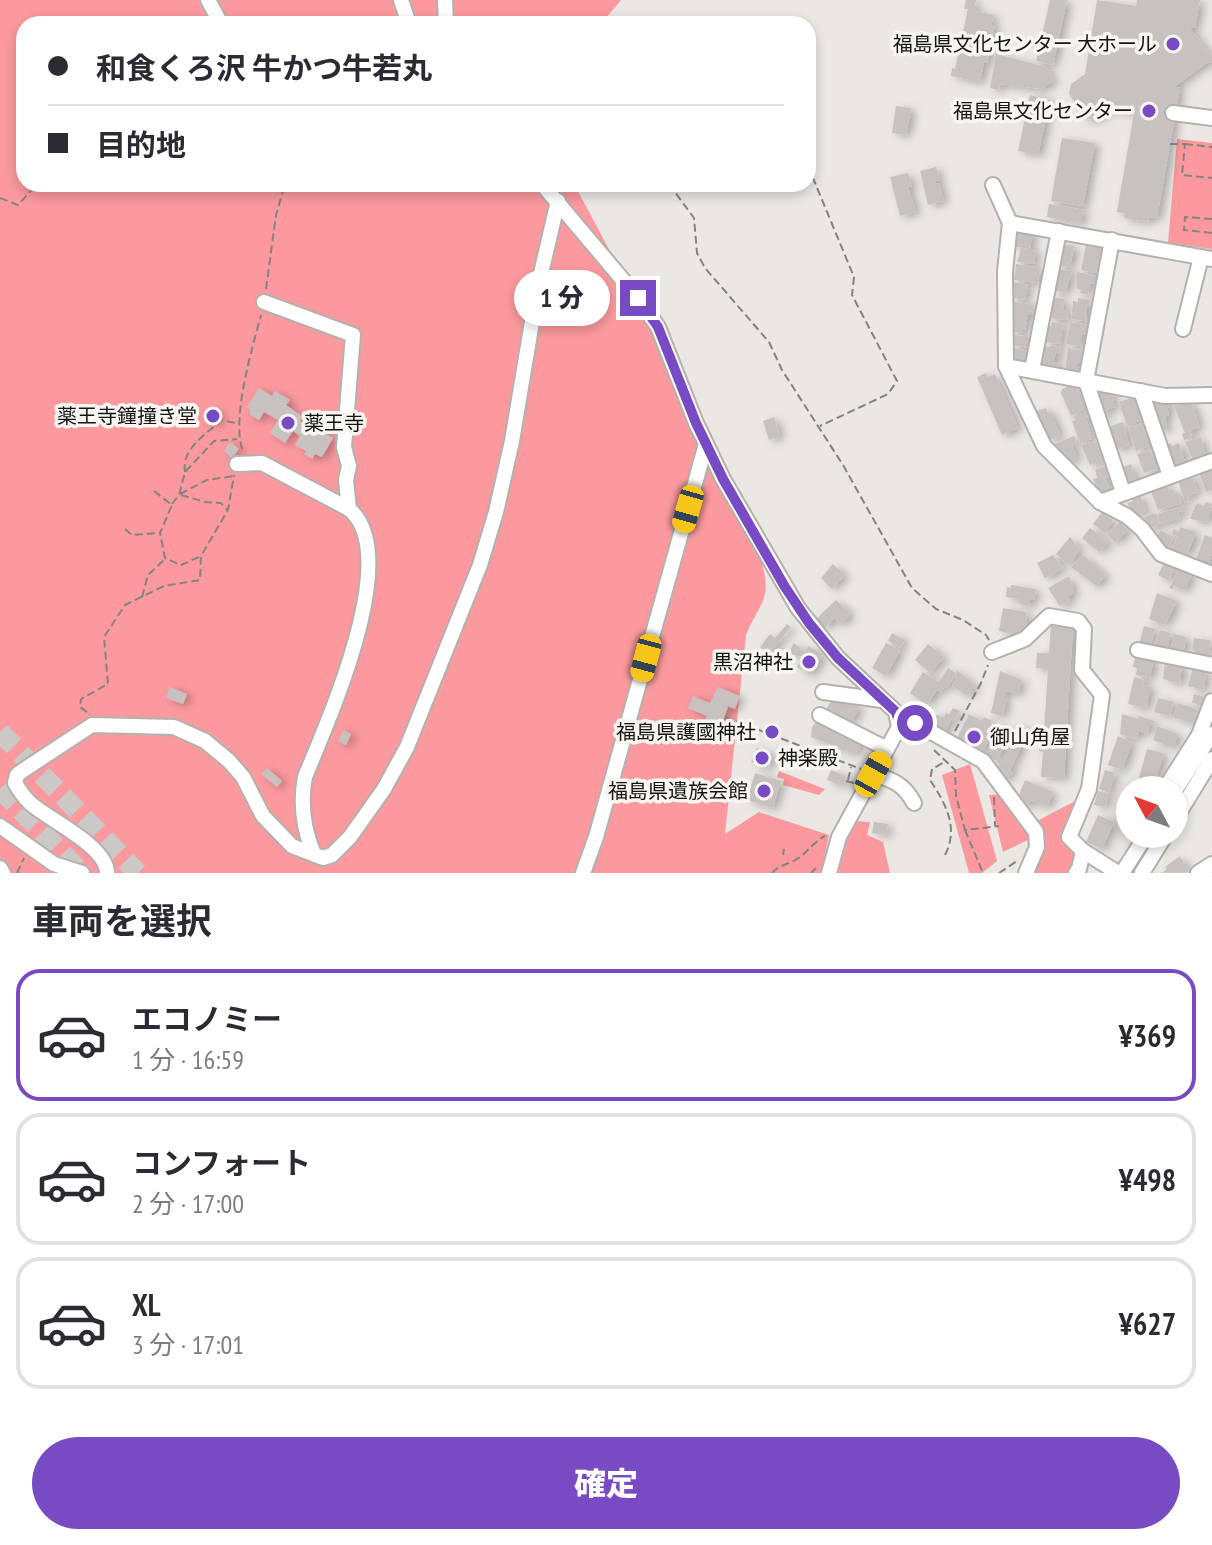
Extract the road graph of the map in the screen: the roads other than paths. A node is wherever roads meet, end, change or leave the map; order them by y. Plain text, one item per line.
1 (1173, 113) dead end
2 (1212, 118) edge
3 (993, 185) dead end
4 (550, 192) edge
5 (558, 201) junction
6 (1010, 223) junction
7 (1059, 231) junction
8 (1112, 240) junction
9 (1206, 258) edge
10 (264, 302) dead end
11 (1183, 329) dead end
12 (1006, 366) junction
13 (1032, 370) junction
14 (1086, 381) junction
15 (1141, 391) junction
16 (1212, 395) edge
17 (706, 444) junction
18 (1212, 461) edge
19 (236, 470) road end
20 (1170, 476) junction
21 (1123, 492) junction
22 (1100, 502) junction
23 (349, 509) junction
24 (1212, 574) edge
25 (1138, 650) dead end
26 (992, 652) road end
27 (1212, 665) edge
28 (823, 692) dead end
29 (882, 700) junction
30 (1212, 701) edge
31 (820, 715) dead end
32 (898, 719) junction
33 (1212, 734) edge
34 (887, 749) junction
35 (1212, 759) edge
36 (873, 774) junction
37 (1173, 776) edge
38 (1184, 776) edge
39 (1188, 798) edge
40 (914, 803) dead end
41 (0, 826) edge
42 (1130, 848) edge
43 (1136, 848) edge
44 (1157, 848) edge
45 (1083, 851) junction
46 (313, 852) junction
47 (1212, 864) edge
48 (0, 868) edge
49 (822, 871) edge
50 (1118, 872) edge
51 (3, 873) edge
52 (82, 873) edge
53 (107, 873) edge
54 (583, 873) edge
55 (1026, 873) edge
56 (1076, 873) edge
57 (1142, 873) edge
58 (1198, 873) edge

1 - 2 street
3 - 6 street
4 - 5 street
5 - 17 street
5 - 46 street
6 - 7 street
6 - 12 street
7 - 8 street
7 - 13 street
8 - 9 street
8 - 14 street
9 - 11 street
10 - 23 street
12 - 13 street
12 - 22 street
13 - 14 street
14 - 15 street
14 - 21 street
15 - 16 street
15 - 20 street
17 - 29 street
17 - 54 street
18 - 20 street
19 - 23 street
20 - 21 street
21 - 22 street
22 - 24 street
23 - 46 street
25 - 27 street
26 - 45 street
28 - 29 street
29 - 32 street
30 - 37 street
31 - 34 street
32 - 34 street
32 - 55 street
33 - 38 street
34 - 36 street
35 - 39 street
36 - 40 street
36 - 49 street
41 - 52 street
42 - 50 street
43 - 50 street
44 - 57 street
45 - 50 street
45 - 56 street
46 - 53 street
47 - 58 street
48 - 51 street

